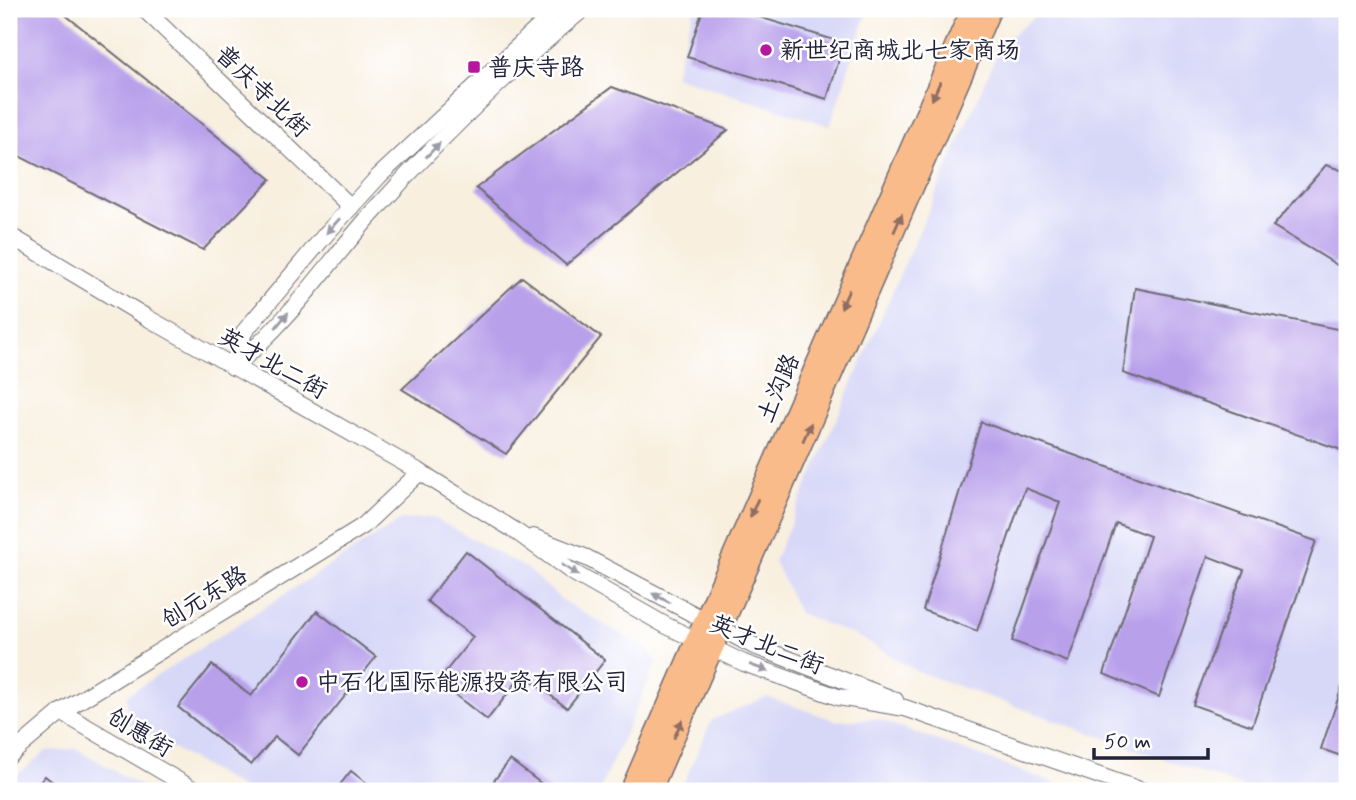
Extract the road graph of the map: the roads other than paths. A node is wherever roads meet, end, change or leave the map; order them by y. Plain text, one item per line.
1 (144, 9) edge
2 (558, 9) edge
3 (583, 9) edge
4 (978, 9) edge
5 (990, 9) edge
6 (351, 207) junction
7 (9, 234) edge
8 (233, 367) junction
9 (420, 472) junction
10 (709, 635) junction
11 (61, 712) junction
12 (9, 756) edge
13 (196, 791) edge
14 (631, 791) edge
15 (650, 791) edge
16 (1143, 791) edge

1 - 6 street, 普庆寺北街
2 - 6 street
8 -> 3 street
4 -> 10 main road, 土沟路
10 -> 5 main road, 土沟路
6 -> 8 street
7 - 8 street, 英才北二街
8 - 9 street, 英才北二街
9 - 10 street, 英才北二街
9 - 11 street, 创元东路
10 - 14 main road, 土沟路
15 -> 10 main road, 土沟路
10 - 16 street, 英才北二街
11 - 12 street, 创元东路
11 - 13 street, 创惠街

